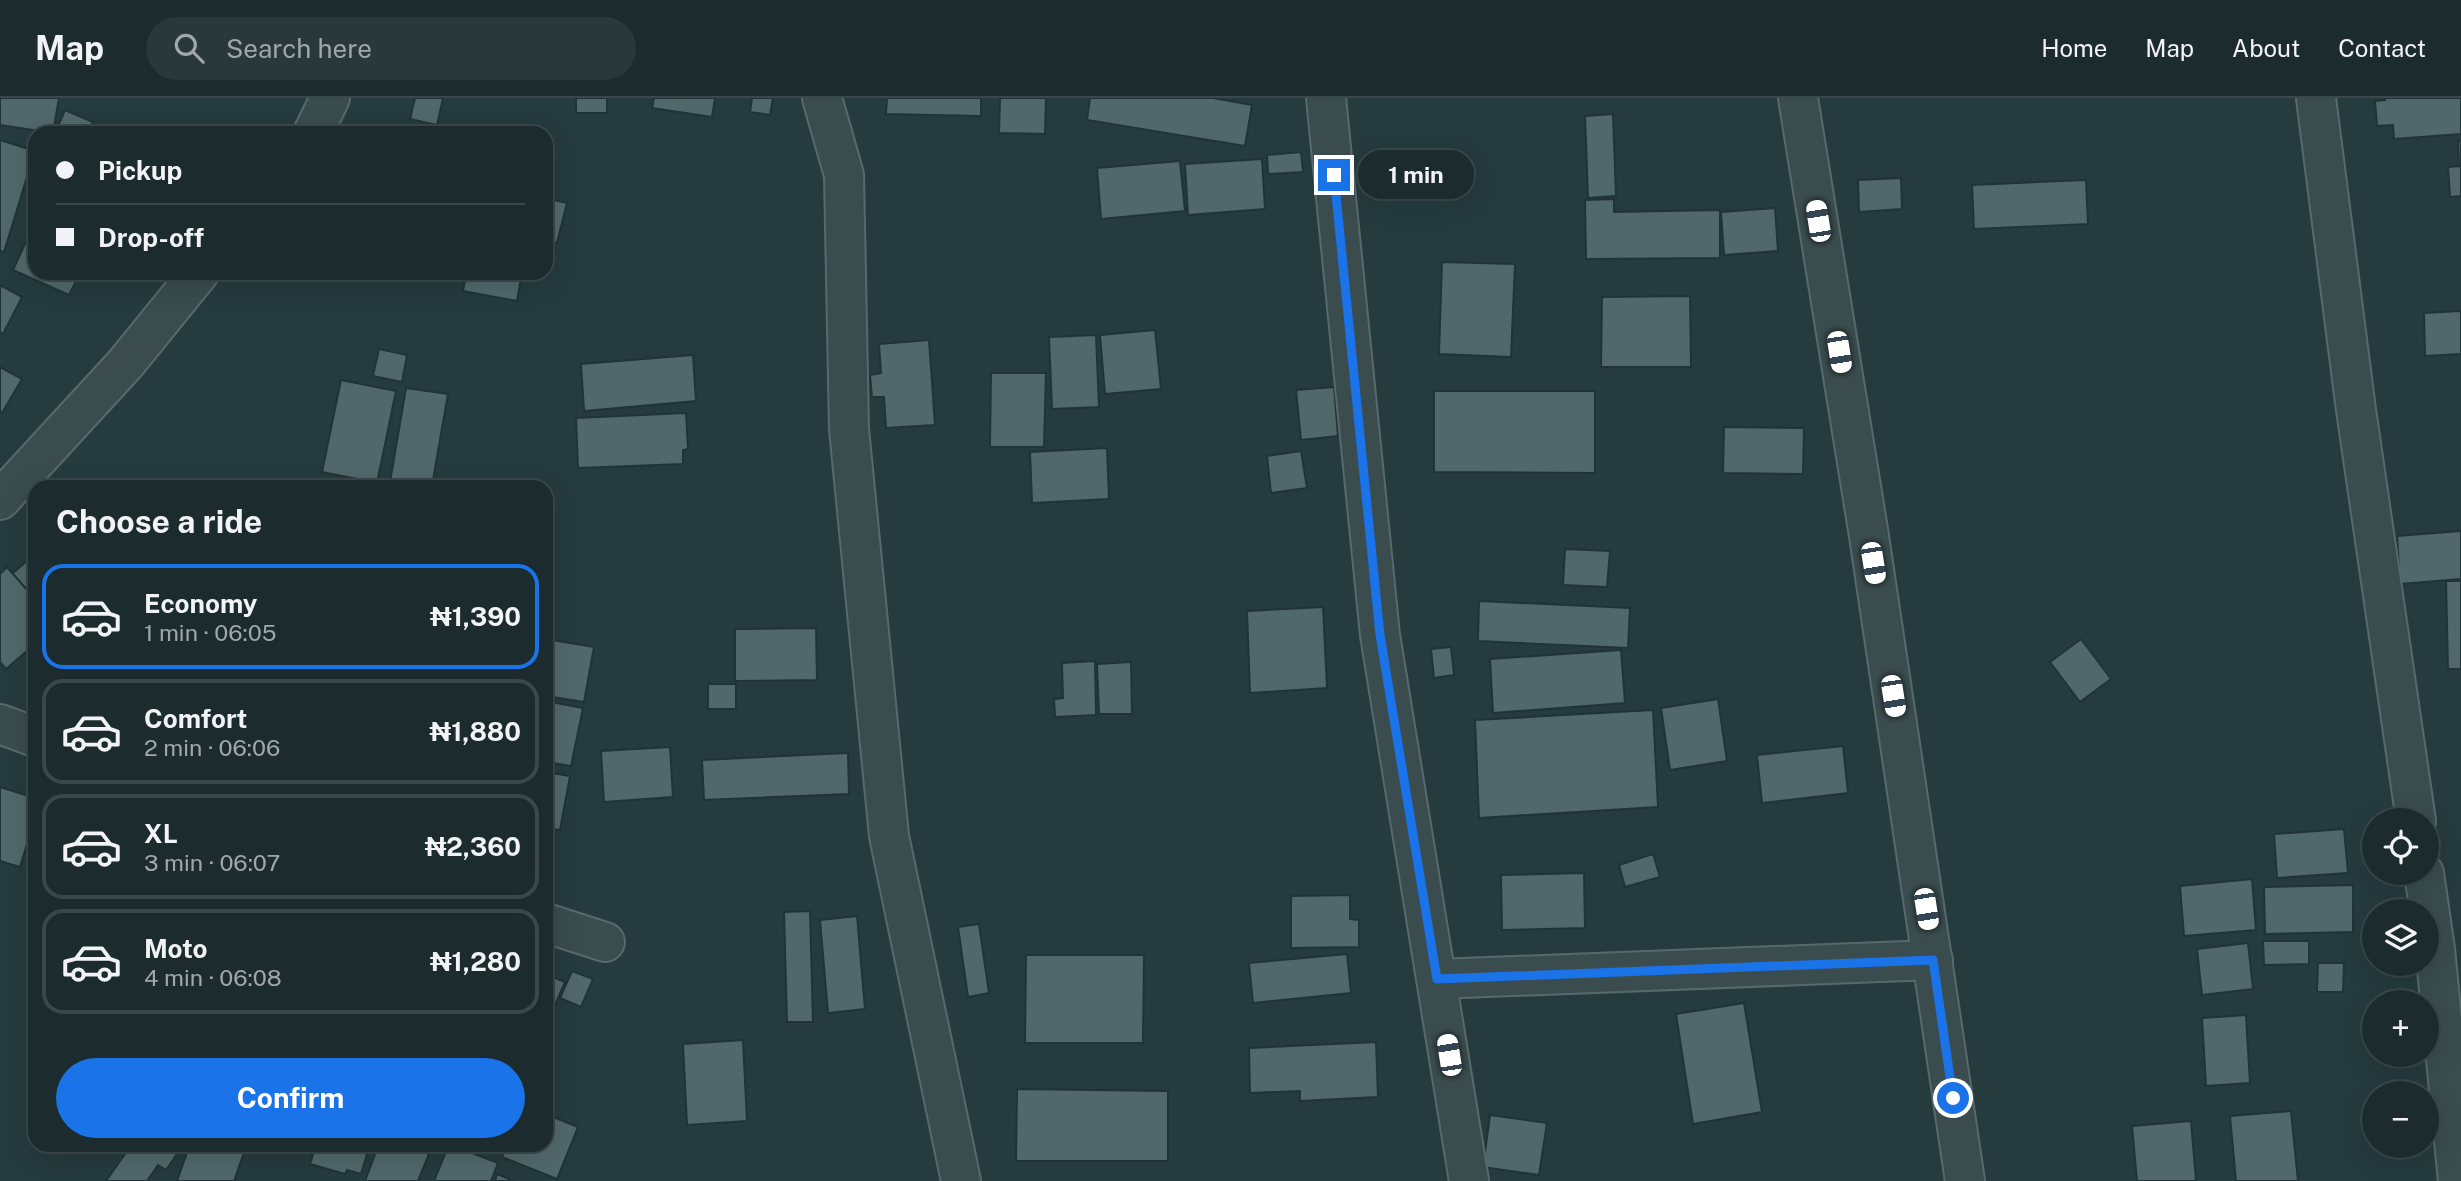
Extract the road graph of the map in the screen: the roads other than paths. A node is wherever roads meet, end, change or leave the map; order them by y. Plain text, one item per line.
1 (330, 98) edge
2 (822, 98) edge
3 (1326, 98) edge
4 (1798, 98) edge
5 (2316, 98) edge
6 (316, 126) edge
7 (193, 280) edge
8 (0, 500) edge
9 (0, 723) edge
10 (28, 734) edge
11 (2414, 808) edge
12 (2426, 885) edge
13 (553, 925) edge
14 (605, 942) dead end
15 (1933, 960) junction
16 (1437, 979) junction
17 (961, 1181) edge
18 (1469, 1181) edge
19 (1965, 1181) edge
20 (2458, 1181) edge

1 - 6 street
2 - 17 street
3 - 16 street
4 - 15 street
5 - 11 street
7 - 8 street
9 - 10 street
12 - 20 street
13 - 14 street
15 - 16 street
15 - 19 street
16 - 18 street

